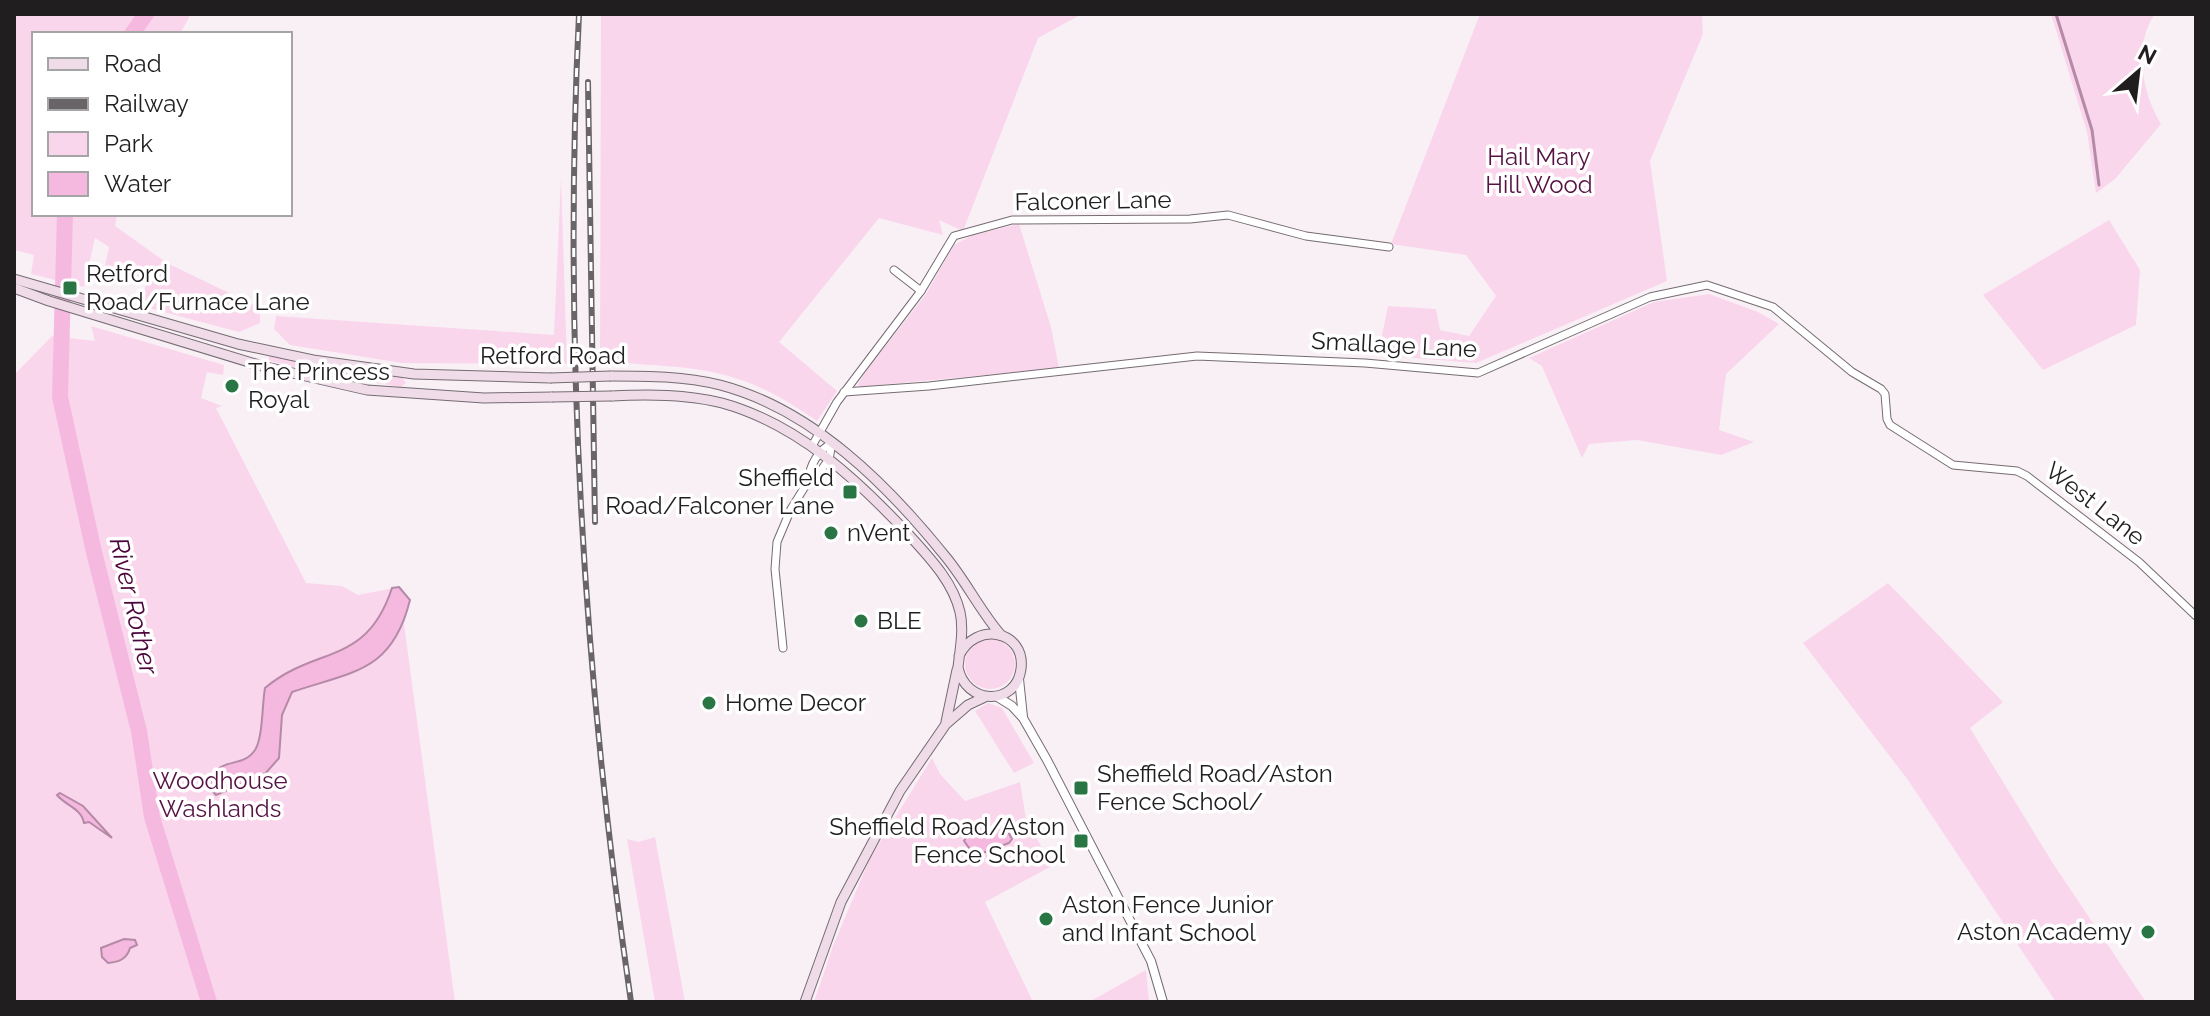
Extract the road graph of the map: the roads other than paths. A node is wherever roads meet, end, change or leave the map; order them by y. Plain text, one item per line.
1 (1389, 247) dead end
2 (894, 270) dead end
3 (14, 279) edge
4 (14, 288) edge
5 (921, 291) junction
6 (27, 293) junction
7 (14, 296) edge
8 (844, 392) junction
9 (1887, 402) joint
10 (819, 434) junction
11 (832, 443) junction
12 (816, 449) junction
13 (829, 459) junction
14 (809, 480) junction
15 (2196, 616) edge
16 (1001, 635) junction
17 (783, 648) dead end
18 (959, 656) junction
19 (958, 667) junction
20 (1019, 679) junction
21 (990, 696) junction
22 (1023, 718) junction
23 (946, 724) junction
24 (805, 1002) edge
25 (1163, 1002) edge

1 - 5 street, Falconer Lane
2 - 5 street
3 - 10 main road, Retford Road, bridge
4 - 6 main road, Retford Road
5 - 8 street, Falconer Lane
6 - 7 main road
6 - 12 main road, Retford Road, bridge
8 - 9 street, Smallage Lane
8 - 10 street, Falconer Lane
9 - 15 street, West Lane
10 - 11 main road, Retford Road
10 - 12 street, Falconer Lane
11 - 12 street
11 - 13 street
11 - 16 main road, Retford Road
12 - 13 main road, Retford Road
12 - 14 street, Falconer Lane
13 - 14 street
13 - 18 main road, Retford Road
14 - 17 street
16 - 18 main road
16 - 20 main road
18 - 19 main road
19 - 21 main road
19 - 23 main road
20 - 21 main road
20 - 22 street
21 - 22 street
21 - 23 main road
22 - 25 street
23 - 24 main road

